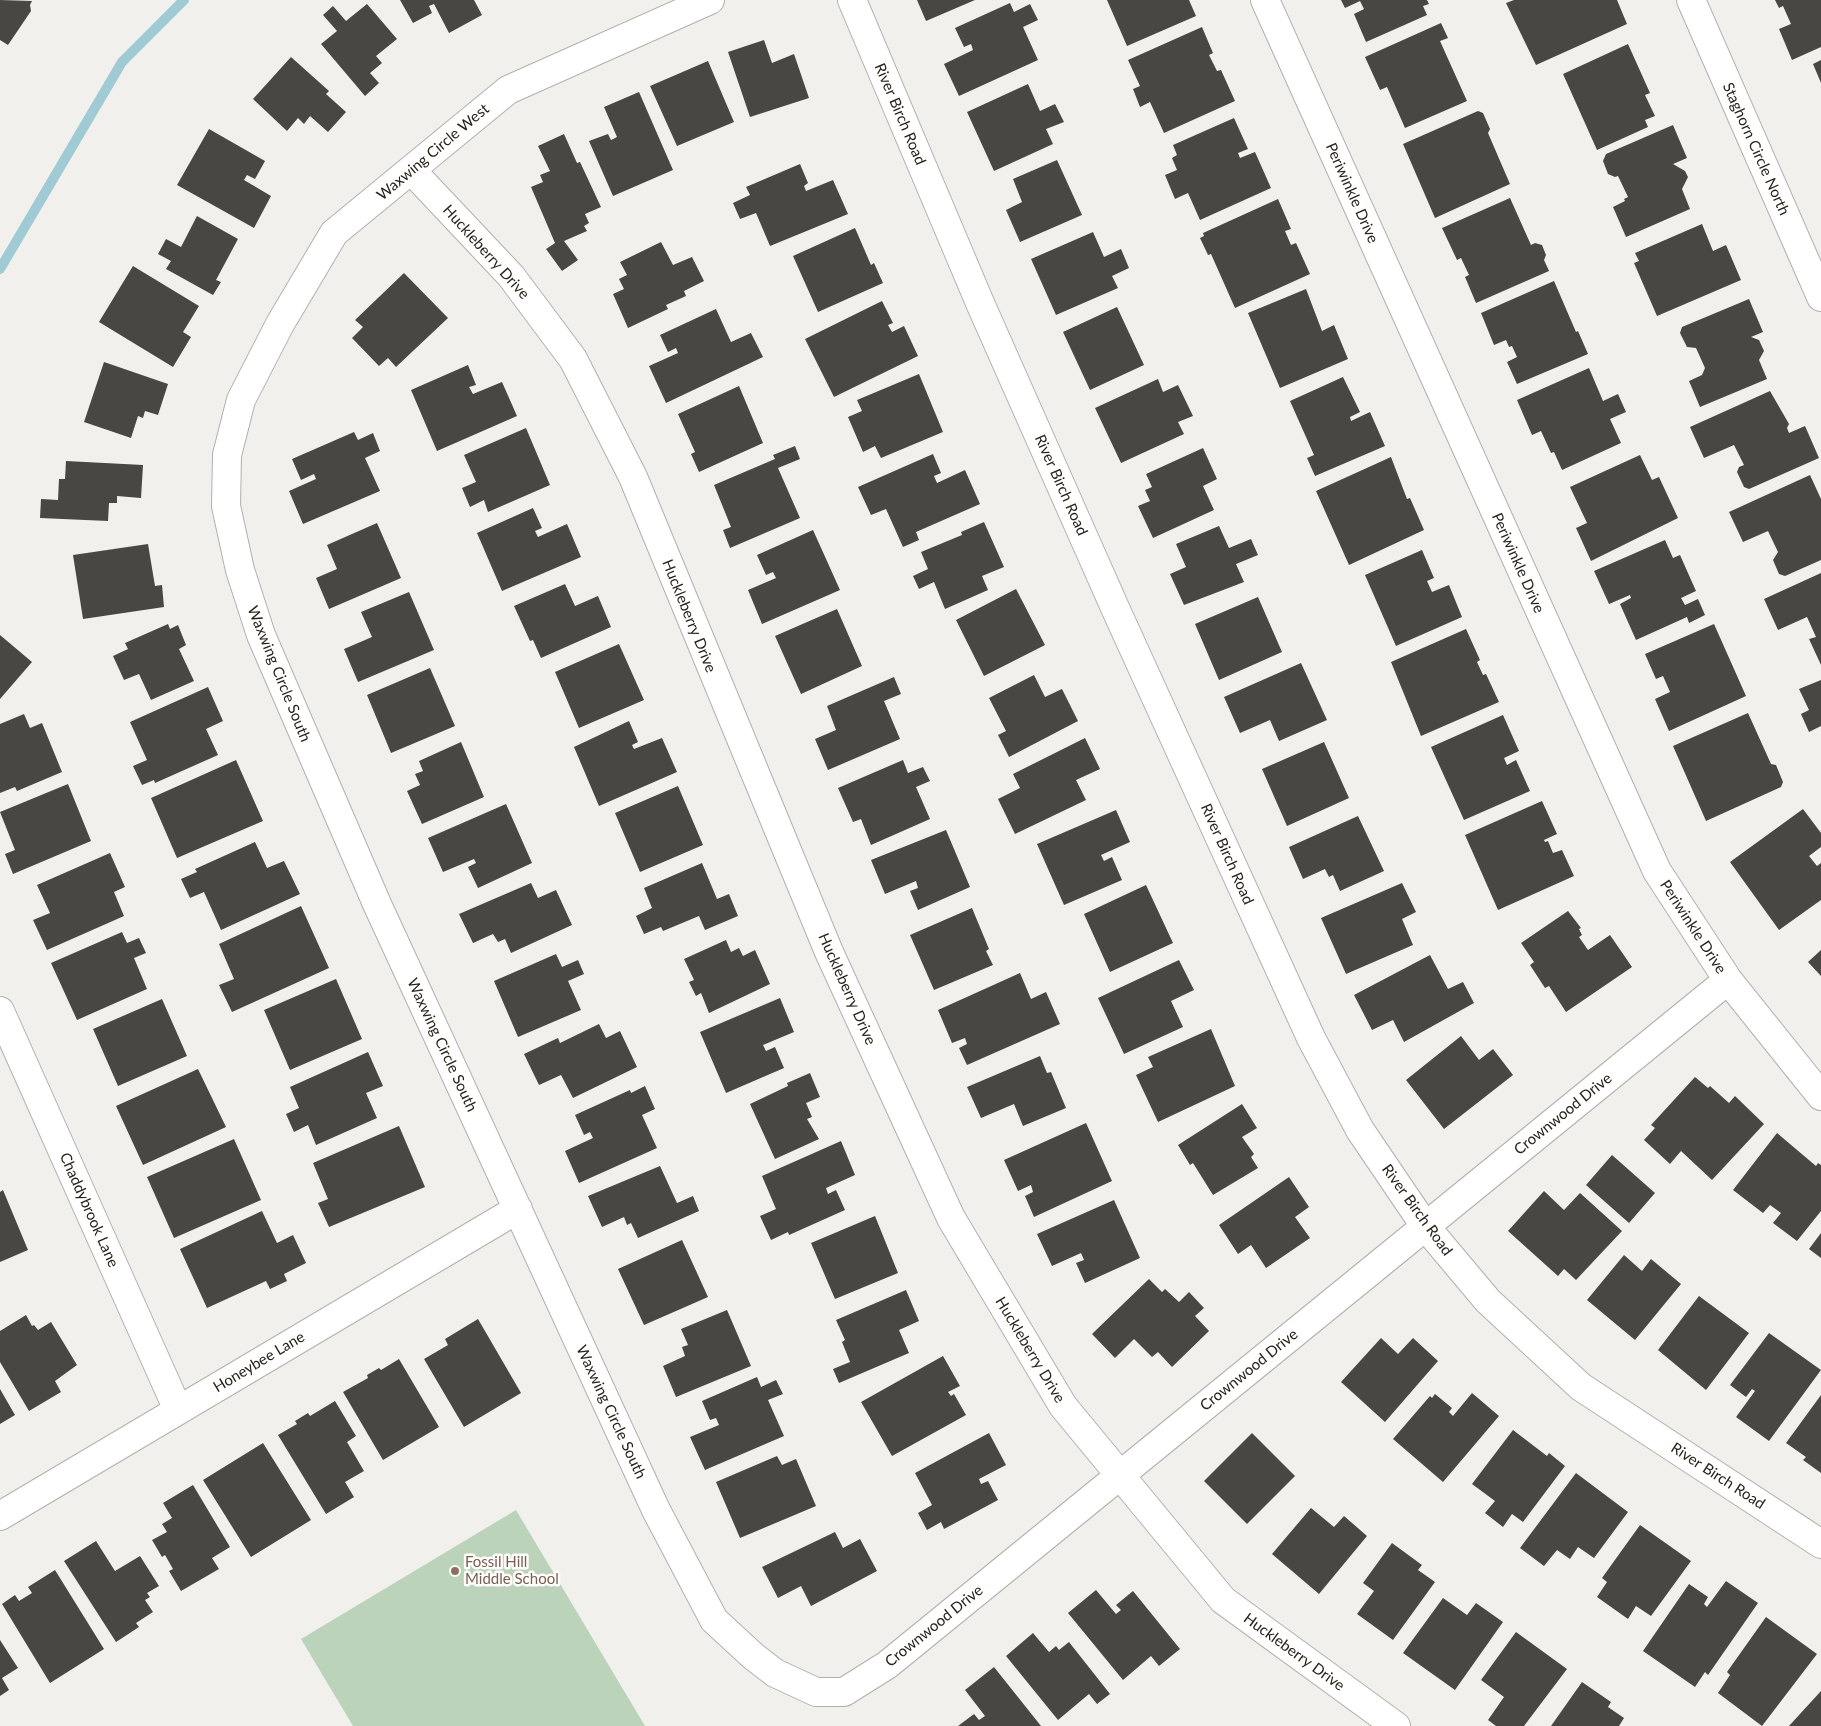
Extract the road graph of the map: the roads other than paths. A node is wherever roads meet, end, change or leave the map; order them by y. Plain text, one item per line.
1 (710, 0) edge
2 (852, 0) edge
3 (1265, 0) edge
4 (1691, 0) edge
5 (412, 171) junction
6 (1821, 297) edge
7 (241, 400) joint
8 (1728, 980) junction
9 (0, 1010) edge
10 (1821, 1096) edge
11 (518, 1208) junction
12 (1425, 1226) junction
13 (178, 1410) junction
14 (1120, 1475) junction
15 (0, 1516) edge
16 (1821, 1544) edge
17 (753, 1656) joint
18 (1396, 1726) edge

1 - 5 street, Waxwing Circle West
2 - 12 street, River Birch Road
3 - 8 street, Periwinkle Drive
4 - 6 street, Staghorn Circle North
5 - 7 street, Waxwing Circle West
5 - 14 street, Huckleberry Drive
7 - 11 street, Waxwing Circle South
8 - 10 street, Periwinkle Drive
8 - 12 street, Crownwood Drive
9 - 13 street, Chaddybrook Lane
11 - 13 street, Honeybee Lane
11 - 17 street, Waxwing Circle South
12 - 14 street, Crownwood Drive
12 - 16 street, River Birch Road
13 - 15 street, Honeybee Lane
14 - 17 street, Crownwood Drive
14 - 18 street, Huckleberry Drive

